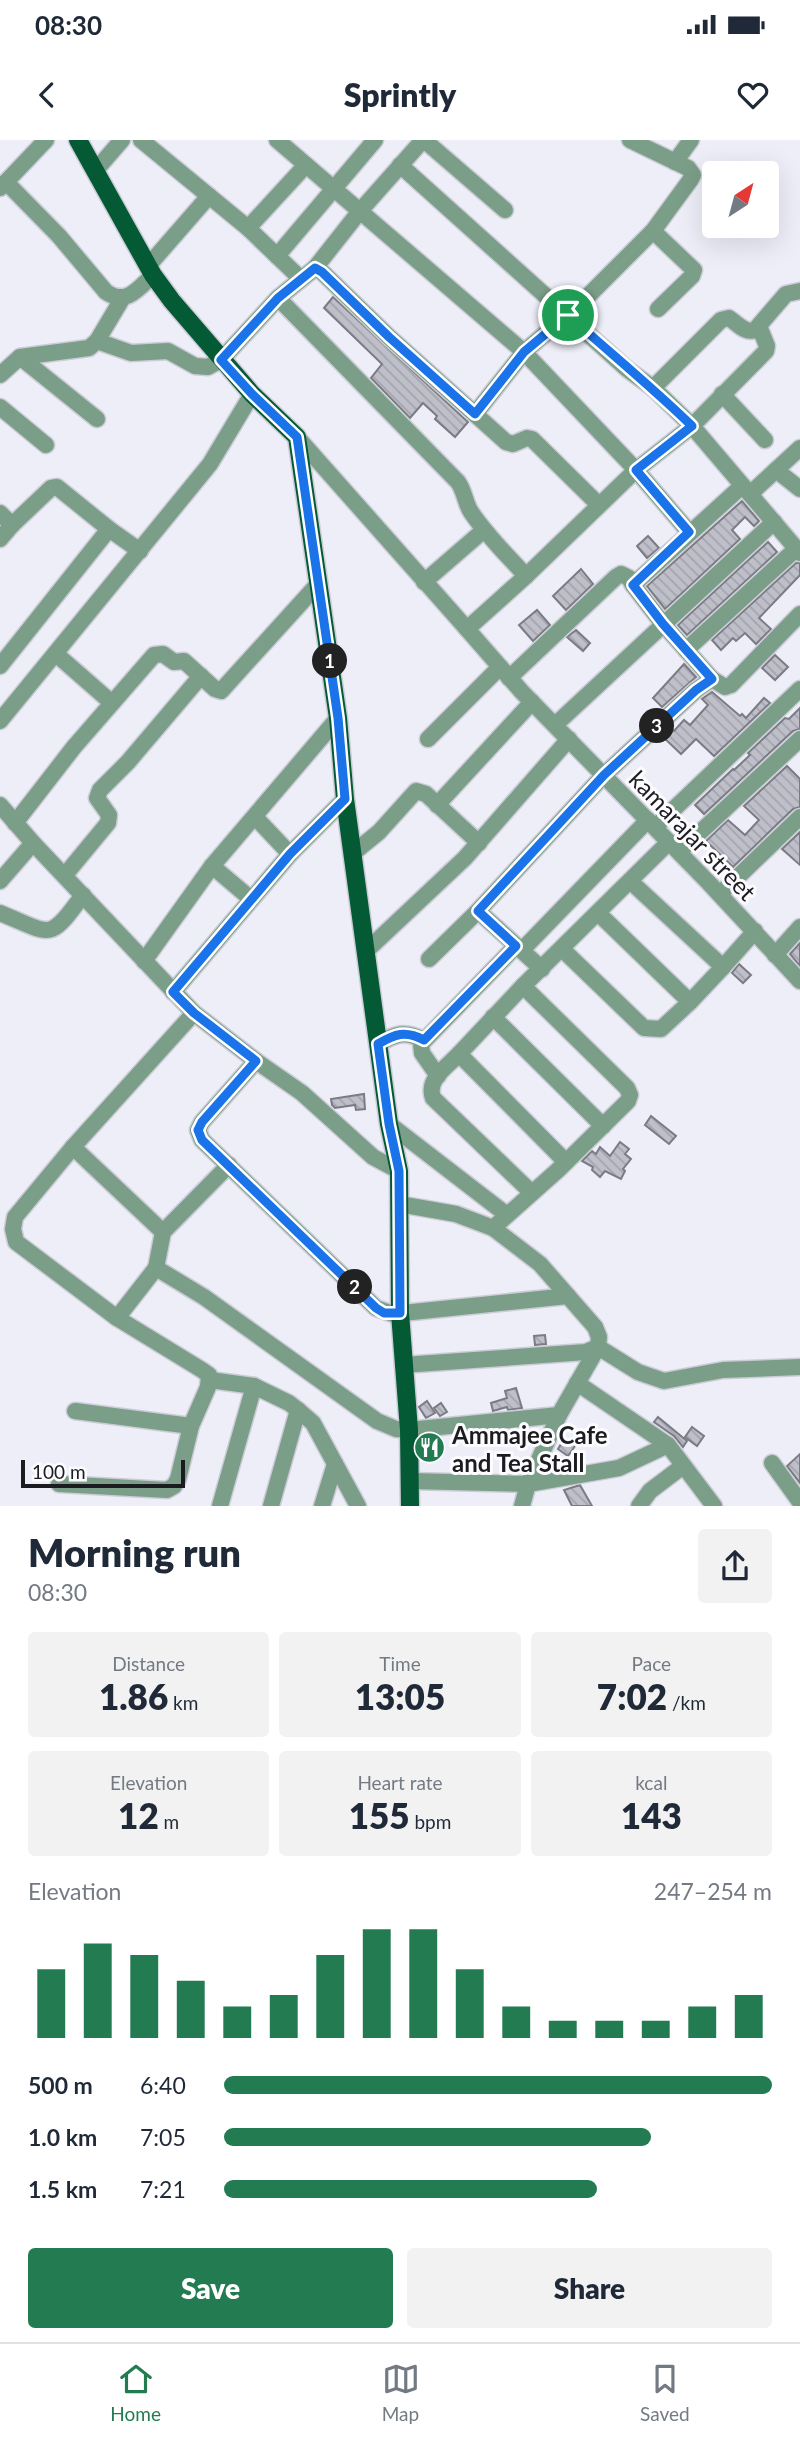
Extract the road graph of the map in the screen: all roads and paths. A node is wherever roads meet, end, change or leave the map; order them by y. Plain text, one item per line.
1 (46, 140) edge
2 (78, 140) edge
3 (121, 140) edge
4 (141, 140) edge
5 (277, 140) edge
6 (375, 140) edge
7 (424, 140) edge
8 (630, 140) edge
9 (691, 140) edge
10 (675, 162) junction
11 (306, 164) junction
12 (400, 166) junction
13 (95, 171) junction
14 (3, 185) edge
15 (334, 188) junction
16 (209, 196) junction
17 (505, 210) dead end
18 (360, 211) junction
19 (248, 228) junction
20 (653, 231) junction
21 (277, 256) junction
22 (315, 268) junction
23 (151, 271) junction
24 (301, 279) junction
25 (800, 291) edge
26 (278, 298) junction
27 (122, 299) junction
28 (658, 309) dead end
29 (568, 315) junction
30 (758, 327) junction
31 (97, 341) junction
32 (524, 352) junction
33 (20, 357) junction
34 (221, 360) junction
35 (0, 375) edge
36 (653, 388) junction
37 (252, 394) junction
38 (722, 394) junction
39 (0, 407) edge
40 (475, 414) junction
41 (97, 419) dead end
42 (692, 426) junction
43 (297, 437) junction
44 (765, 440) dead end
45 (47, 445) dead end
46 (800, 448) edge
47 (636, 470) junction
48 (776, 470) junction
49 (800, 489) edge
50 (746, 490) junction
51 (598, 505) junction
52 (0, 513) edge
53 (774, 522) junction
54 (12, 525) junction
55 (109, 529) junction
56 (484, 530) junction
57 (689, 532) junction
58 (0, 539) edge
59 (140, 551) junction
60 (798, 551) edge
61 (526, 576) junction
62 (424, 582) junction
63 (319, 583) junction
64 (633, 585) junction
65 (800, 614) edge
66 (663, 624) junction
67 (467, 629) junction
68 (686, 650) junction
69 (56, 654) junction
70 (0, 666) edge
71 (505, 672) junction
72 (201, 676) junction
73 (712, 679) junction
74 (800, 689) edge
75 (532, 702) junction
76 (112, 703) junction
77 (338, 718) junction
78 (0, 721) edge
79 (555, 725) junction
80 (569, 739) junction
81 (800, 739) edge
82 (428, 740) dead end
83 (604, 775) junction
84 (345, 799) junction
85 (0, 805) edge
86 (437, 805) junction
87 (255, 817) junction
88 (800, 817) edge
89 (15, 823) junction
90 (651, 823) junction
91 (33, 843) junction
92 (479, 843) junction
93 (674, 847) junction
94 (290, 854) junction
95 (352, 854) junction
96 (212, 866) junction
97 (65, 875) junction
98 (0, 881) edge
99 (629, 881) junction
100 (720, 894) junction
101 (83, 895) junction
102 (251, 899) junction
103 (478, 911) junction
104 (0, 913) edge
105 (598, 913) junction
106 (800, 926) edge
107 (755, 931) junction
108 (519, 948) junction
109 (562, 949) junction
110 (365, 952) junction
111 (775, 955) junction
112 (429, 959) dead end
113 (144, 961) junction
114 (723, 967) junction
115 (542, 969) junction
116 (800, 981) edge
117 (523, 986) junction
118 (173, 992) junction
119 (690, 1002) junction
120 (194, 1013) junction
121 (494, 1017) junction
122 (424, 1040) junction
123 (378, 1044) junction
124 (459, 1054) junction
125 (256, 1061) junction
126 (438, 1076) junction
127 (389, 1124) junction
128 (603, 1126) junction
129 (72, 1147) junction
130 (566, 1162) junction
131 (229, 1165) junction
132 (399, 1171) junction
133 (532, 1193) junction
134 (399, 1204) junction
135 (507, 1215) junction
136 (493, 1228) junction
137 (163, 1232) junction
138 (156, 1268) junction
139 (568, 1296) junction
140 (400, 1313) junction
141 (117, 1318) junction
142 (598, 1347) junction
143 (403, 1365) junction
144 (799, 1369) edge
145 (207, 1375) junction
146 (577, 1383) junction
147 (254, 1386) junction
148 (298, 1410) junction
149 (75, 1411) dead end
150 (559, 1415) junction
151 (191, 1426) junction
152 (409, 1430) junction
153 (667, 1445) junction
154 (772, 1463) dead end
155 (335, 1464) junction
156 (684, 1466) junction
157 (410, 1481) junction
158 (59, 1484) dead end
159 (528, 1484) junction
160 (800, 1502) edge
161 (220, 1506) edge
162 (271, 1506) edge
163 (322, 1506) edge
164 (358, 1506) edge
165 (410, 1506) edge
166 (522, 1506) edge
167 (639, 1506) edge
168 (714, 1506) edge

1 - 14 street
2 - 13 main road
3 - 13 street
4 - 16 street
5 - 11 street
6 - 15 street
7 - 12 street
7 - 17 street
8 - 10 street
9 - 10 street
10 - 20 street
11 - 15 street
11 - 19 street
12 - 18 street
12 - 29 street
13 - 23 main road
14 - 27 street
15 - 18 street
15 - 21 street
16 - 19 street
16 - 23 street
18 - 22 street
18 - 32 street
19 - 21 street
20 - 28 street
20 - 29 street
21 - 24 street
22 - 24 street
22 - 40 street
23 - 27 street
23 - 34 main road
24 - 26 street
25 - 30 street
26 - 34 street
26 - 56 street
27 - 31 street
29 - 32 street
29 - 36 street
30 - 36 street
30 - 38 street
31 - 33 street
31 - 34 street
32 - 40 street
32 - 47 street
33 - 35 street
33 - 41 street
34 - 37 main road
36 - 42 street
37 - 43 main road
37 - 59 street
38 - 42 street
38 - 44 street
39 - 45 street
40 - 51 street
42 - 47 street
42 - 50 street
43 - 62 street, kamarajar street
43 - 63 main road
46 - 48 street
47 - 51 street
47 - 57 street
48 - 49 street
48 - 50 street
50 - 53 street
50 - 57 street
51 - 61 street
52 - 54 street
53 - 60 street
53 - 66 street
54 - 55 street
54 - 58 street
55 - 59 street
55 - 70 street
56 - 61 street
56 - 62 street
57 - 64 street
59 - 69 street
60 - 68 street
61 - 67 street
62 - 67 street, kamarajar street
63 - 72 street
63 - 77 main road
64 - 66 street
64 - 71 street
65 - 73 street
66 - 68 street
66 - 79 street
67 - 71 street, kamarajar street
68 - 73 street
69 - 76 street
69 - 78 street
71 - 75 street, kamarajar street
71 - 82 street
72 - 76 street
72 - 97 street
73 - 83 street
74 - 90 street
75 - 79 street, kamarajar street
75 - 86 street
76 - 89 street
77 - 84 main road
77 - 87 street
79 - 80 street, kamarajar street
80 - 83 street, kamarajar street
80 - 92 street
81 - 93 street
83 - 90 street, kamarajar street
83 - 103 street
84 - 94 street
84 - 95 main road
85 - 89 street
86 - 92 street
86 - 95 street
87 - 94 street
87 - 96 street
88 - 100 street
89 - 91 street
90 - 93 street, kamarajar street
90 - 108 street
91 - 97 street
91 - 98 street
92 - 110 street
93 - 99 street
93 - 100 street, kamarajar street
94 - 102 street
95 - 110 main road
96 - 102 street
96 - 113 street
97 - 101 street
99 - 105 street
99 - 114 street
100 - 107 street, kamarajar street
101 - 104 street
101 - 113 street
102 - 118 street
103 - 108 street
103 - 112 street
105 - 109 street
105 - 119 street
106 - 111 street
107 - 111 street, kamarajar street
107 - 114 street
108 - 115 street
108 - 122 street
109 - 115 street
109 - 119 street
110 - 123 main road
111 - 116 street, kamarajar street
113 - 118 street
114 - 119 street
115 - 117 street
117 - 121 street
117 - 128 street
118 - 120 street
120 - 125 street
120 - 129 street
121 - 124 street
121 - 128 street
122 - 123 street
122 - 126 street
123 - 127 main road
124 - 126 street
124 - 130 street
125 - 131 street
125 - 132 street
126 - 133 street
127 - 132 main road
127 - 135 street
128 - 130 street
129 - 137 street
129 - 141 street
130 - 133 street
131 - 137 street
131 - 140 street
132 - 134 main road
133 - 135 street
134 - 136 street
134 - 140 main road
135 - 136 street
136 - 139 street
137 - 138 street
138 - 141 street
138 - 152 street
139 - 140 street
139 - 142 street
140 - 143 main road
141 - 145 street
142 - 143 street
142 - 144 street
142 - 146 street
143 - 152 main road
145 - 147 street
145 - 151 street
146 - 150 street
146 - 153 street
147 - 148 street
147 - 161 street
148 - 155 street
148 - 162 street
149 - 151 street
150 - 152 street
150 - 159 street
151 - 158 street
152 - 157 main road
153 - 156 street
153 - 159 street
154 - 160 street
155 - 163 street
155 - 164 street
156 - 167 street
156 - 168 street
157 - 159 street
157 - 165 main road
159 - 166 street

